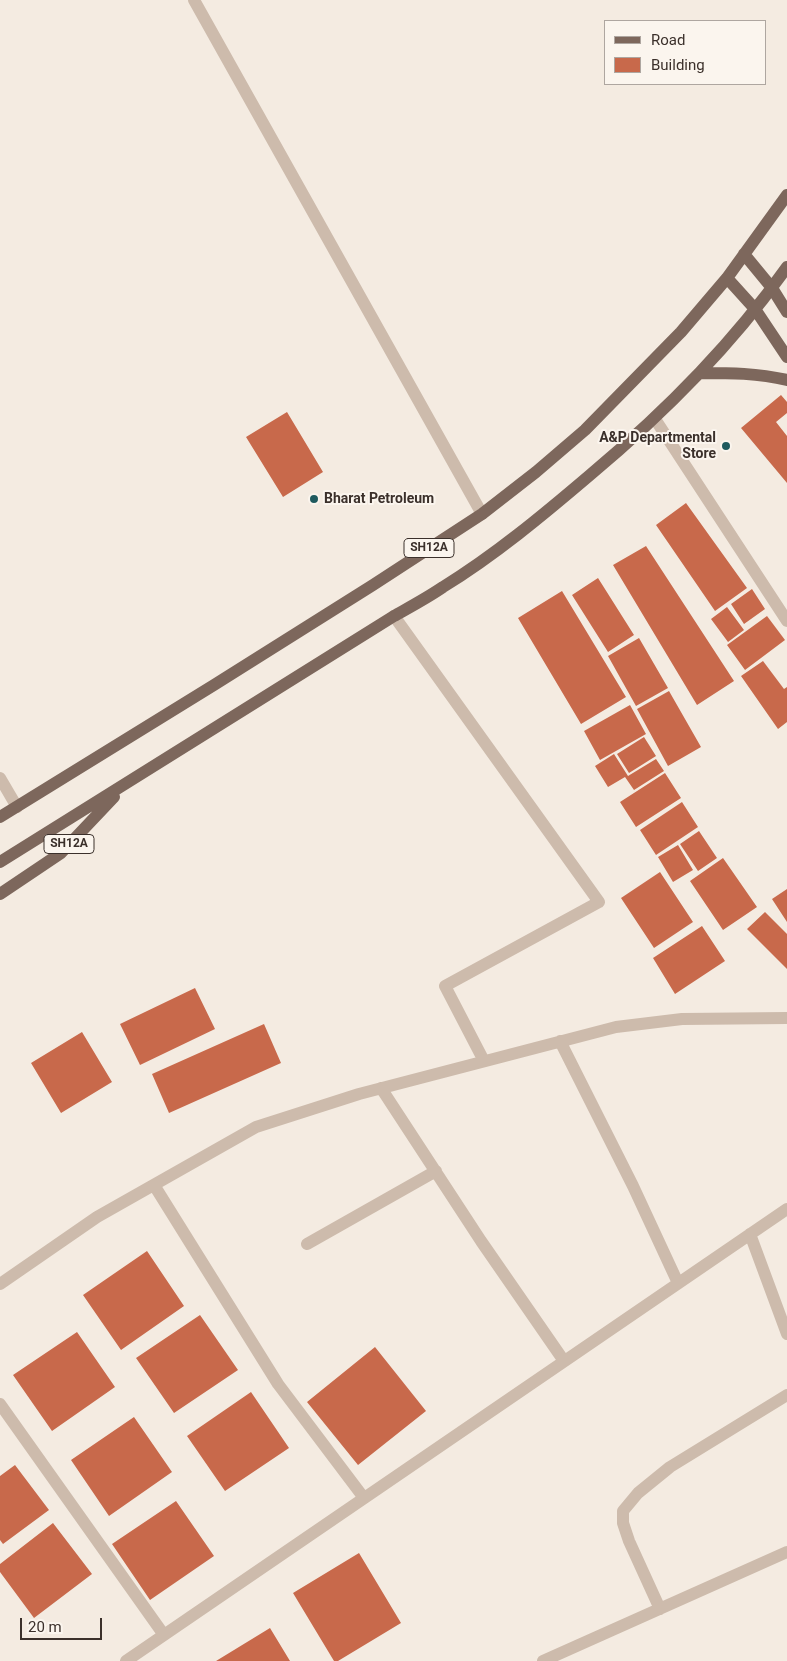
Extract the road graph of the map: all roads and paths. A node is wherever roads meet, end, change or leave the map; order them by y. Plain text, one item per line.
1 (194, 0) edge
2 (787, 196) edge
3 (744, 254) junction
4 (787, 267) edge
5 (727, 278) junction
6 (772, 288) junction
7 (755, 309) junction
8 (787, 312) edge
9 (787, 357) edge
10 (700, 373) junction
11 (787, 380) edge
12 (655, 419) junction
13 (482, 514) junction
14 (394, 616) junction
15 (787, 621) edge
16 (0, 778) edge
17 (128, 782) junction
18 (16, 807) junction
19 (0, 817) edge
20 (0, 862) edge
21 (0, 894) edge
22 (787, 1018) edge
23 (560, 1041) junction
24 (484, 1061) junction
25 (381, 1088) junction
26 (436, 1171) junction
27 (154, 1185) junction
28 (787, 1209) edge
29 (750, 1234) junction
30 (307, 1244) dead end
31 (678, 1283) junction
32 (0, 1284) edge
33 (787, 1334) edge
34 (564, 1361) junction
35 (787, 1395) edge
36 (0, 1404) edge
37 (364, 1498) junction
38 (787, 1552) edge
39 (660, 1609) junction
40 (164, 1635) junction
41 (126, 1661) edge
42 (543, 1661) edge

1 - 13 street
2 - 3 main road, SH12A
3 - 5 main road, SH12A
3 - 6 main road
4 - 6 main road, SH12A
5 - 7 main road
5 - 13 main road, SH12A
6 - 7 main road, SH12A
6 - 8 main road
7 - 9 main road
7 - 10 main road, SH12A
10 - 11 main road
10 - 12 main road, SH12A
12 - 14 main road, SH12A
12 - 15 street
13 - 18 main road, SH12A
14 - 17 main road, SH12A
14 - 24 street
16 - 18 street
17 - 20 main road, SH12A
17 - 21 main road, SH12A
18 - 19 main road, SH12A
22 - 23 street
23 - 24 street
23 - 31 street
24 - 25 street
25 - 26 street
25 - 27 street
26 - 30 street
26 - 34 street
27 - 32 street
27 - 37 street
28 - 29 street
29 - 31 street
29 - 33 street
31 - 34 street
34 - 37 street
35 - 39 street
36 - 40 street
37 - 40 street
38 - 39 street
39 - 42 street
40 - 41 street

